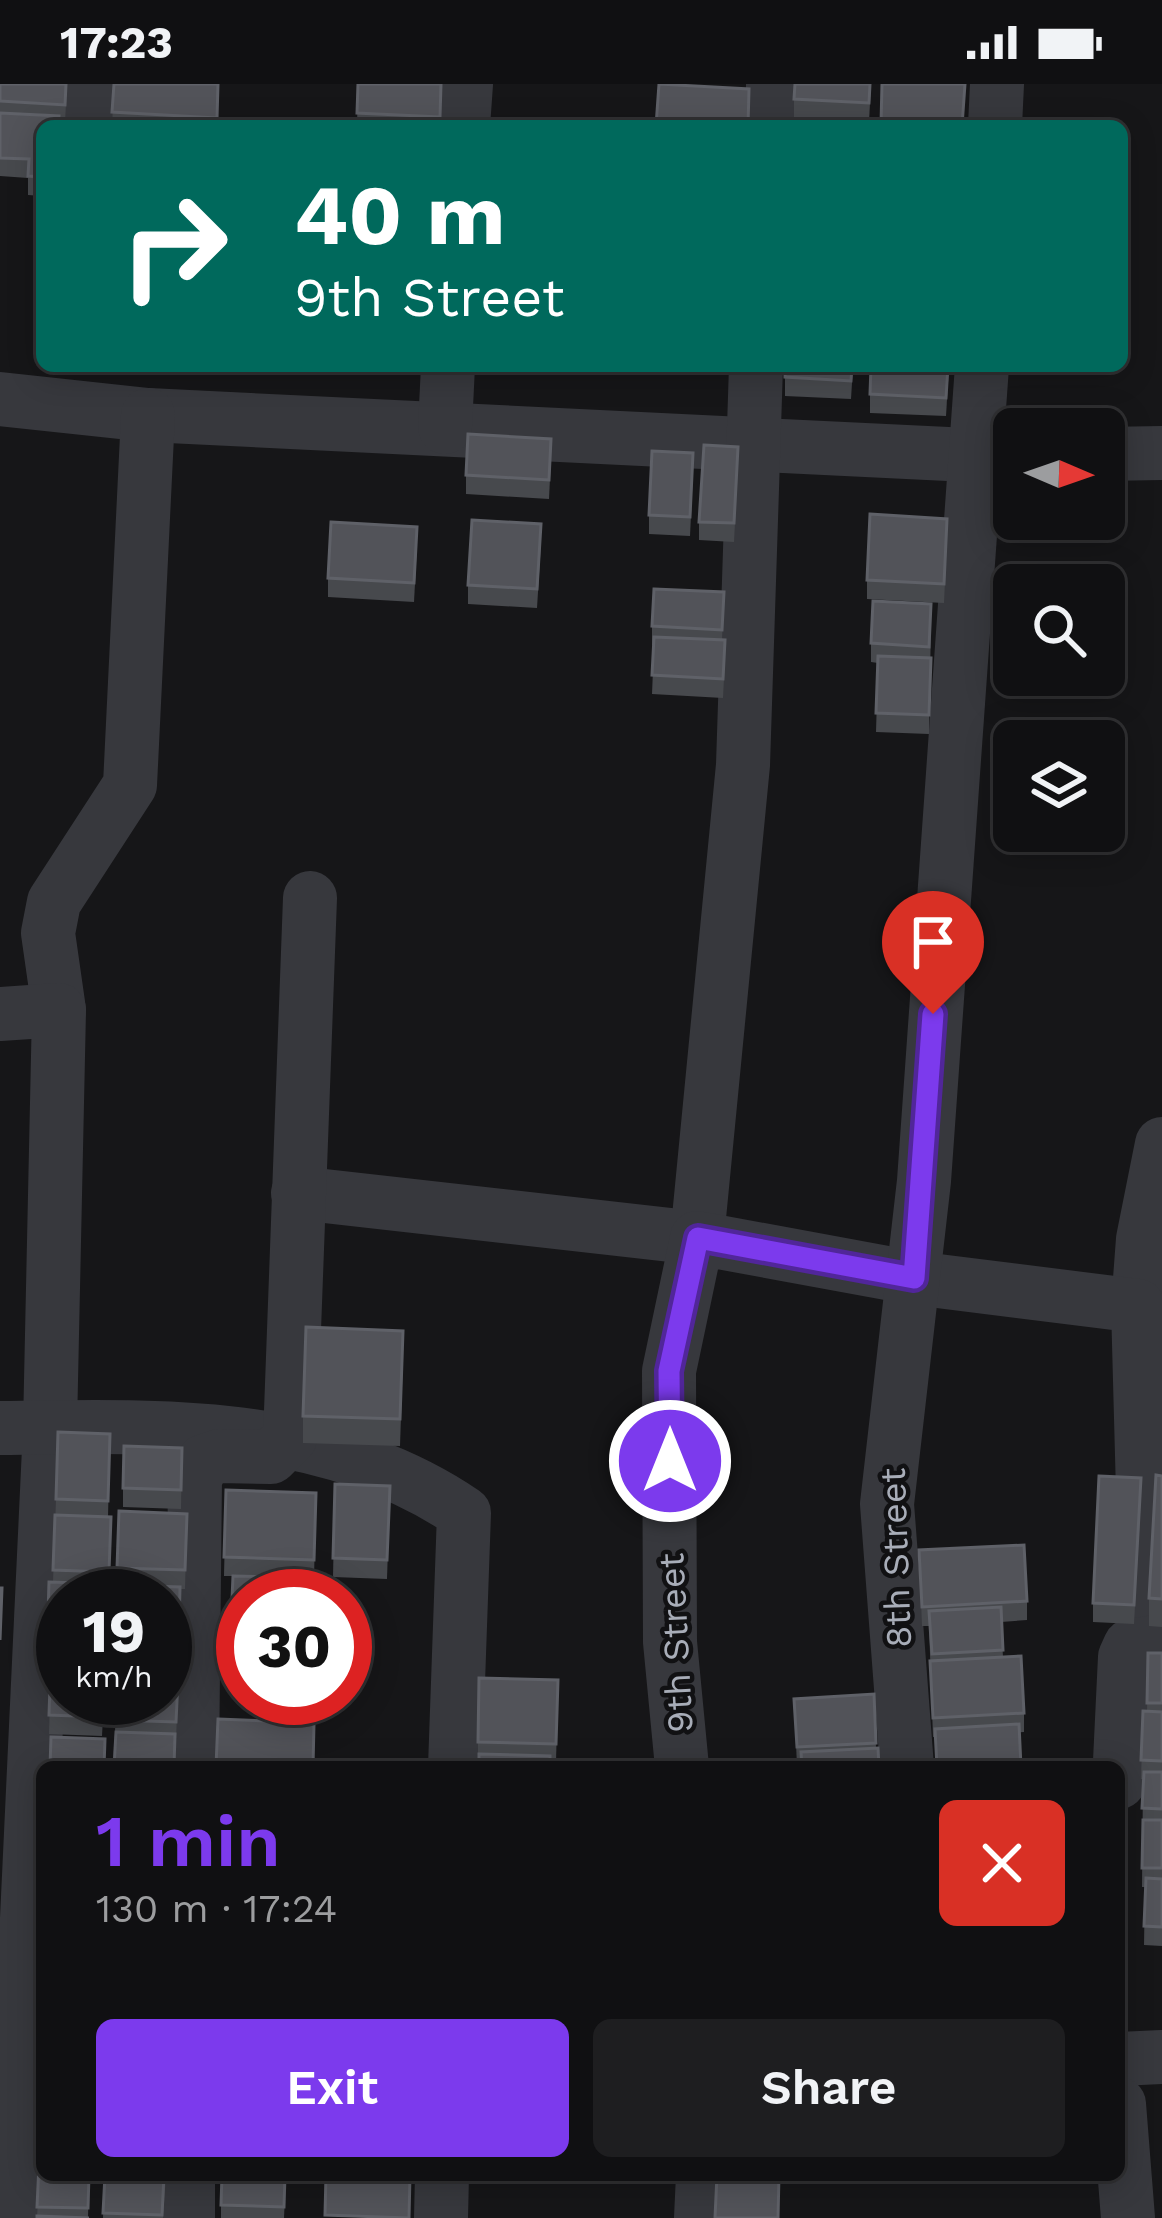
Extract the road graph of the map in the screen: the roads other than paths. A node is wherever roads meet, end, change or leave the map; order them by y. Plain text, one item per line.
1 (93, 84) edge
2 (466, 84) edge
3 (773, 84) edge
4 (997, 84) edge
5 (91, 120) edge
6 (463, 120) edge
7 (772, 120) edge
8 (995, 120) edge
9 (448, 372) edge
10 (756, 372) edge
11 (983, 372) edge
12 (75, 385) edge
13 (0, 399) edge
14 (148, 415) junction
15 (445, 427) junction
16 (993, 443) edge
17 (750, 445) junction
18 (1162, 453) edge
19 (1125, 454) edge
20 (993, 457) edge
21 (993, 477) edge
22 (310, 898) dead end
23 (59, 1010) junction
24 (0, 1014) edge
25 (1162, 1144) edge
26 (298, 1193) junction
27 (698, 1238) junction
28 (914, 1278) junction
29 (1150, 1307) edge
30 (25, 1428) edge
31 (290, 1438) junction
32 (1155, 1641) edge
33 (192, 1761) edge
34 (455, 1761) edge
35 (681, 1761) edge
36 (907, 1761) edge
37 (1120, 1761) edge
38 (21, 2034) edge
39 (1162, 2057) edge
40 (1125, 2059) edge
41 (1125, 2180) edge
42 (188, 2181) edge
43 (442, 2181) edge
44 (703, 2181) edge
45 (13, 2218) edge
46 (188, 2218) edge
47 (441, 2218) edge
48 (701, 2218) edge
49 (1128, 2218) edge

1 - 5 street
2 - 6 street
3 - 7 street
4 - 8 street
9 - 15 street
10 - 17 street, 9th Street
11 - 16 street, 8th Street
12 - 13 street
12 - 14 street
14 - 15 street
14 - 23 street
15 - 17 street
17 - 20 street
17 - 27 street, 9th Street
18 - 19 street
21 - 28 street, 8th Street
22 - 26 street
23 - 24 street
23 - 30 street
25 - 29 street
26 - 27 street
26 - 31 street
27 - 28 street
27 - 35 street, 9th Street
28 - 29 street
28 - 36 street, 8th Street
29 - 32 street
30 - 31 street
30 - 38 street
31 - 33 street
31 - 34 street
32 - 37 street
38 - 45 street
39 - 40 street
41 - 49 street
42 - 46 street
43 - 47 street
44 - 48 street

